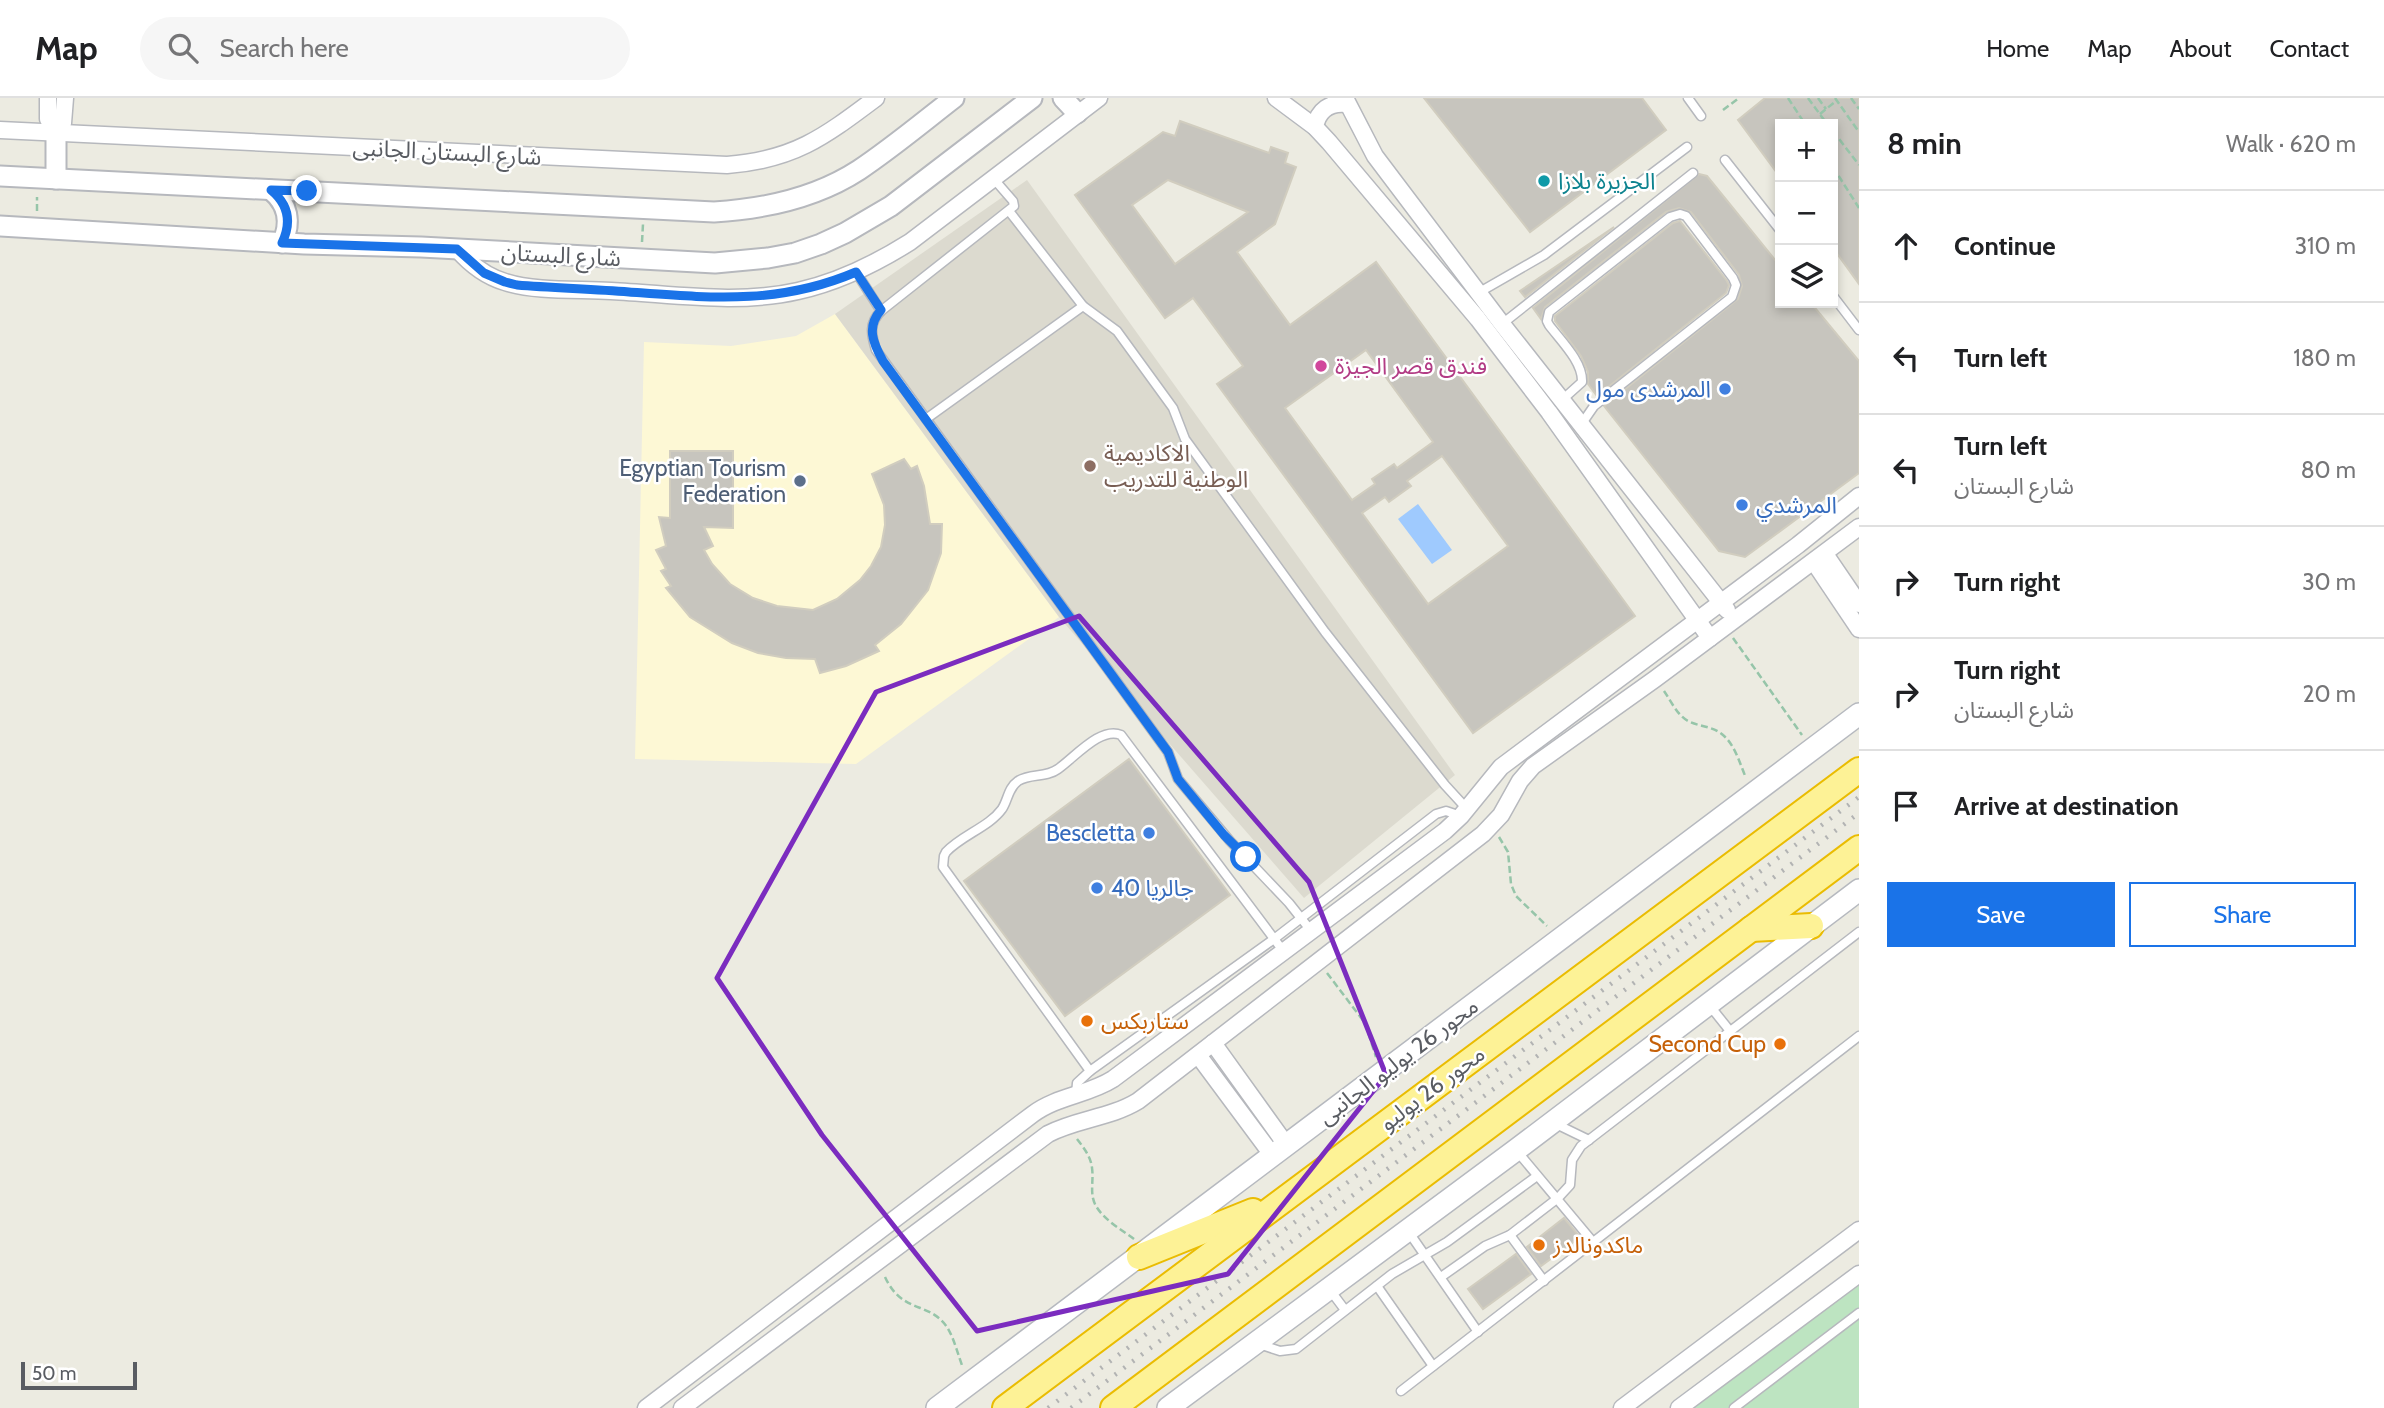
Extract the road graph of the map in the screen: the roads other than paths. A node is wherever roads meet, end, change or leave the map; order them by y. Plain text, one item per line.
1 (48, 98) edge
2 (65, 98) edge
3 (876, 98) edge
4 (954, 98) edge
5 (1032, 98) edge
6 (1063, 98) edge
7 (1099, 98) edge
8 (1276, 98) edge
9 (1688, 98) edge
10 (1346, 101) edge
11 (1077, 113) junction
12 (1701, 116) dead end
13 (1314, 127) junction
14 (0, 130) edge
15 (56, 133) junction
16 (1687, 147) dead end
17 (1725, 160) dead end
18 (1693, 173) dead end
19 (0, 176) edge
20 (46, 178) junction
21 (993, 178) junction
22 (271, 190) junction
23 (1009, 211) junction
24 (1775, 224) edge
25 (0, 226) edge
26 (282, 243) junction
27 (457, 249) junction
28 (856, 272) junction
29 (1478, 293) junction
30 (1838, 303) edge
31 (1083, 306) junction
32 (881, 310) junction
33 (1502, 324) junction
34 (1859, 330) edge
35 (1562, 400) junction
36 (1549, 412) junction
37 (926, 419) junction
38 (1583, 426) junction
39 (1859, 496) edge
40 (1859, 527) edge
41 (1685, 557) junction
42 (1819, 558) junction
43 (1665, 574) junction
44 (1721, 602) junction
45 (1859, 604) edge
46 (1696, 620) junction
47 (1730, 624) junction
48 (1859, 629) edge
49 (1710, 638) junction
50 (1859, 714) edge
51 (1859, 770) edge
52 (1464, 813) junction
53 (1859, 849) edge
54 (1859, 890) edge
55 (1301, 918) junction
56 (1811, 926) junction
57 (1751, 929) junction
58 (1859, 932) edge
59 (1306, 936) junction
60 (1273, 939) junction
61 (1284, 952) junction
62 (1317, 961) junction
63 (1708, 1003) junction
64 (1730, 1031) junction
65 (1859, 1036) edge
66 (1213, 1043) junction
67 (1198, 1055) junction
68 (1090, 1072) junction
69 (1076, 1094) junction
70 (1551, 1121) junction
71 (1588, 1140) junction
72 (1516, 1150) junction
73 (1280, 1151) junction
74 (955, 1175) junction
75 (1537, 1176) junction
76 (969, 1194) junction
77 (1558, 1198) junction
78 (1283, 1200) junction
79 (1407, 1229) junction
80 (1859, 1230) edge
81 (1510, 1235) junction
82 (1593, 1242) junction
83 (1144, 1253) junction
84 (1425, 1255) junction
85 (1859, 1273) edge
86 (1441, 1277) junction
87 (1544, 1281) junction
88 (1377, 1286) junction
89 (1329, 1288) junction
90 (1345, 1310) junction
91 (1859, 1313) edge
92 (1478, 1332) junction
93 (1256, 1343) junction
94 (1433, 1366) junction
95 (1039, 1382) junction
96 (1401, 1391) dead end
97 (1184, 1401) edge
98 (646, 1408) edge
99 (682, 1408) edge
100 (937, 1408) edge
101 (1005, 1408) edge
102 (1036, 1408) edge
103 (1113, 1408) edge
104 (1168, 1408) edge
105 (1622, 1408) edge
106 (1679, 1408) edge
107 (1734, 1408) edge

1 - 15 street
2 - 15 street
3 - 15 street, شارع البستان الجانبى
4 - 22 street
5 - 27 street, شارع البستان
6 - 11 street
7 - 11 street
8 - 13 street
9 - 12 lane
10 - 13 street
10 - 29 street
11 - 21 street
13 - 36 street
14 - 15 street, شارع البستان الجانبى
15 - 20 street
16 - 29 lane
17 - 24 lane
18 - 33 lane
19 - 20 street
20 - 22 street
21 - 23 lane
21 - 28 street
22 - 26 street
23 - 31 lane
23 - 32 lane
25 - 26 street, شارع البستان
26 - 27 street, شارع البستان
27 - 28 street
28 - 32 lane
29 - 33 street
30 - 34 lane
31 - 37 lane
31 - 52 lane
32 - 37 lane
33 - 35 street
35 - 36 street
35 - 38 street
35 - 38 lane
36 - 43 street
37 - 55 lane
38 - 41 street
39 - 44 street
40 - 42 street
41 - 43 street
41 - 44 street
42 - 45 street
42 - 47 street
42 - 48 street
43 - 46 street
44 - 46 street
44 - 47 street
46 - 49 street
46 - 52 street
47 - 49 street
49 - 62 street
50 - 73 main road, محور 26 يوليو الجانبى
51 - 78 highway, محور 26 يوليو
52 - 55 lane
52 - 59 street
53 - 57 highway
54 - 56 main road
55 - 59 lane
55 - 60 lane
56 - 57 highway
56 - 63 main road
57 - 103 highway
58 - 64 lane
59 - 61 street
59 - 62 street
60 - 61 lane
60 - 68 lane
60 - 68 lane
61 - 69 street
62 - 66 street
63 - 64 lane
63 - 70 main road
64 - 71 lane
65 - 82 lane
66 - 67 street
66 - 73 street
67 - 73 street
67 - 76 street
68 - 69 lane
69 - 74 street
70 - 71 lane
70 - 72 main road
71 - 77 lane
72 - 75 lane
72 - 79 main road
73 - 83 main road, محور 26 يوليو الجانبى
74 - 76 street
74 - 98 street
75 - 77 lane
75 - 84 lane
76 - 99 street
77 - 81 lane
77 - 82 lane
78 - 83 highway
78 - 95 highway, محور 26 يوليو
79 - 84 lane
79 - 89 main road
80 - 105 street
81 - 86 lane
81 - 87 lane
82 - 87 lane
83 - 100 main road, محور 26 يوليو الجانبى
84 - 86 lane
84 - 88 lane
85 - 106 street
86 - 92 lane
87 - 92 lane
88 - 90 lane
88 - 94 lane
89 - 90 lane
89 - 93 main road
90 - 93 lane
91 - 107 lane
92 - 94 lane
93 - 97 main road
94 - 96 lane
95 - 101 highway, محور 26 يوليو
95 - 102 highway
97 - 104 main road

